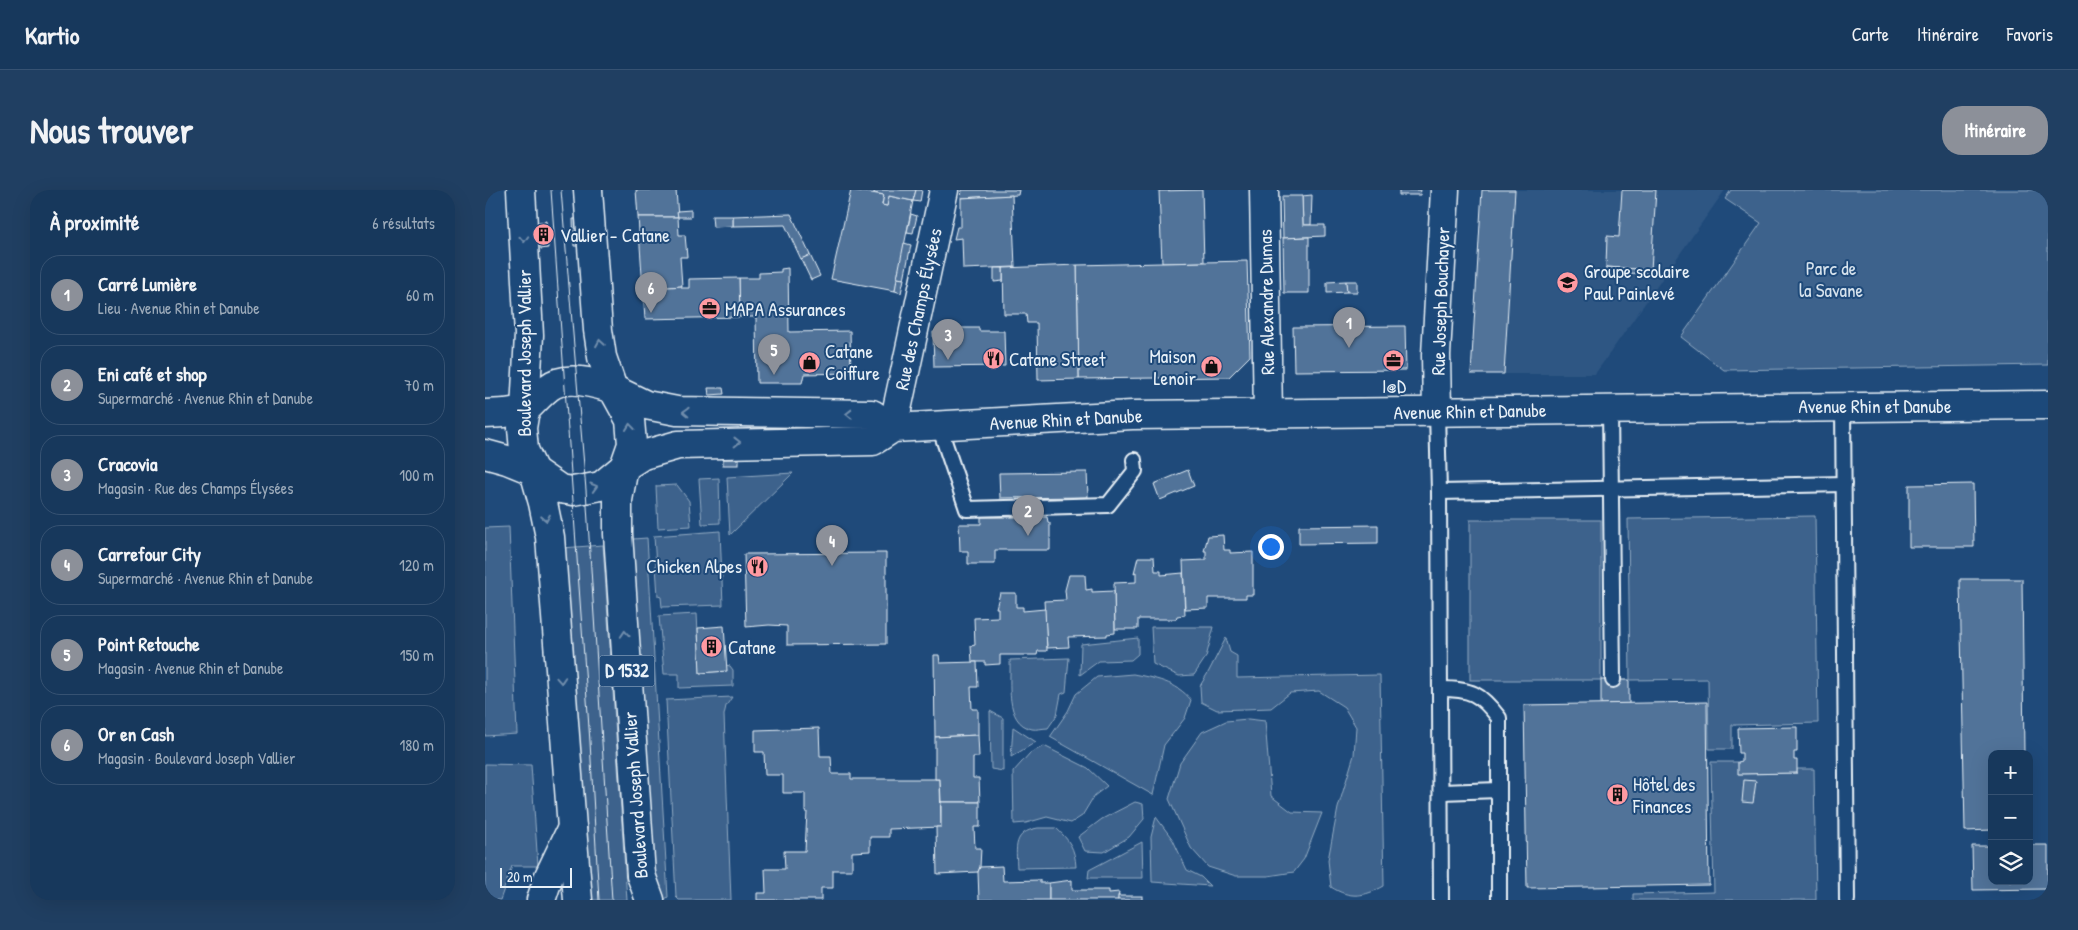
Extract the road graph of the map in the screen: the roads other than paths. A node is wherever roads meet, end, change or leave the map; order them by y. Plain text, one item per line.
1 (521, 190) edge
2 (587, 190) edge
3 (944, 190) edge
4 (1264, 190) edge
5 (1445, 190) edge
6 (613, 389) junction
7 (2048, 405) edge
8 (1843, 406) junction
9 (1610, 408) junction
10 (525, 410) junction
11 (1437, 412) junction
12 (485, 414) edge
13 (1267, 414) junction
14 (939, 426) junction
15 (893, 428) junction
16 (485, 454) edge
17 (1134, 460) dead end
18 (624, 467) junction
19 (534, 471) junction
20 (1844, 484) junction
21 (1610, 488) junction
22 (1439, 492) junction
23 (1613, 680) dead end
24 (1440, 689) junction
25 (1499, 790) junction
26 (1441, 792) junction
27 (572, 828) junction
28 (644, 892) edge
29 (541, 900) edge
30 (578, 900) edge
31 (1441, 900) edge
32 (1499, 900) edge
33 (1847, 900) edge

1 -> 10 main road, Boulevard Joseph Vallier
6 -> 2 main road, Boulevard Joseph Vallier / D 1532
3 - 15 main road, Rue des Champs Élysées
4 - 13 main road, Rue Alexandre Dumas
5 - 11 main road, Rue Joseph Bouchayer
6 - 10 main road
15 -> 6 main road
18 -> 6 main road, Boulevard Joseph Vallier / D 1532
7 - 8 main road, Avenue Rhin et Danube
8 - 9 main road, Avenue Rhin et Danube
8 - 20 lane
9 - 11 main road, Avenue Rhin et Danube
9 - 21 lane
10 - 12 main road
10 - 19 main road, Boulevard Joseph Vallier
11 - 13 main road, Avenue Rhin et Danube
11 - 22 lane
13 - 14 main road, Avenue Rhin et Danube
14 - 15 main road, Avenue Rhin et Danube
14 - 17 lane
18 -> 15 main road, Avenue Rhin et Danube
16 - 19 main road
19 -> 18 main road
28 -> 18 main road, Boulevard Joseph Vallier / D 1532
19 -> 27 main road, Boulevard Joseph Vallier
20 - 21 lane
20 - 33 lane
21 - 22 lane
21 - 23 lane
22 - 24 lane
24 - 25 lane
24 - 26 lane
25 - 26 lane
25 - 32 lane
26 - 31 lane
27 - 29 main road
27 - 30 main road, Boulevard Joseph Vallier

